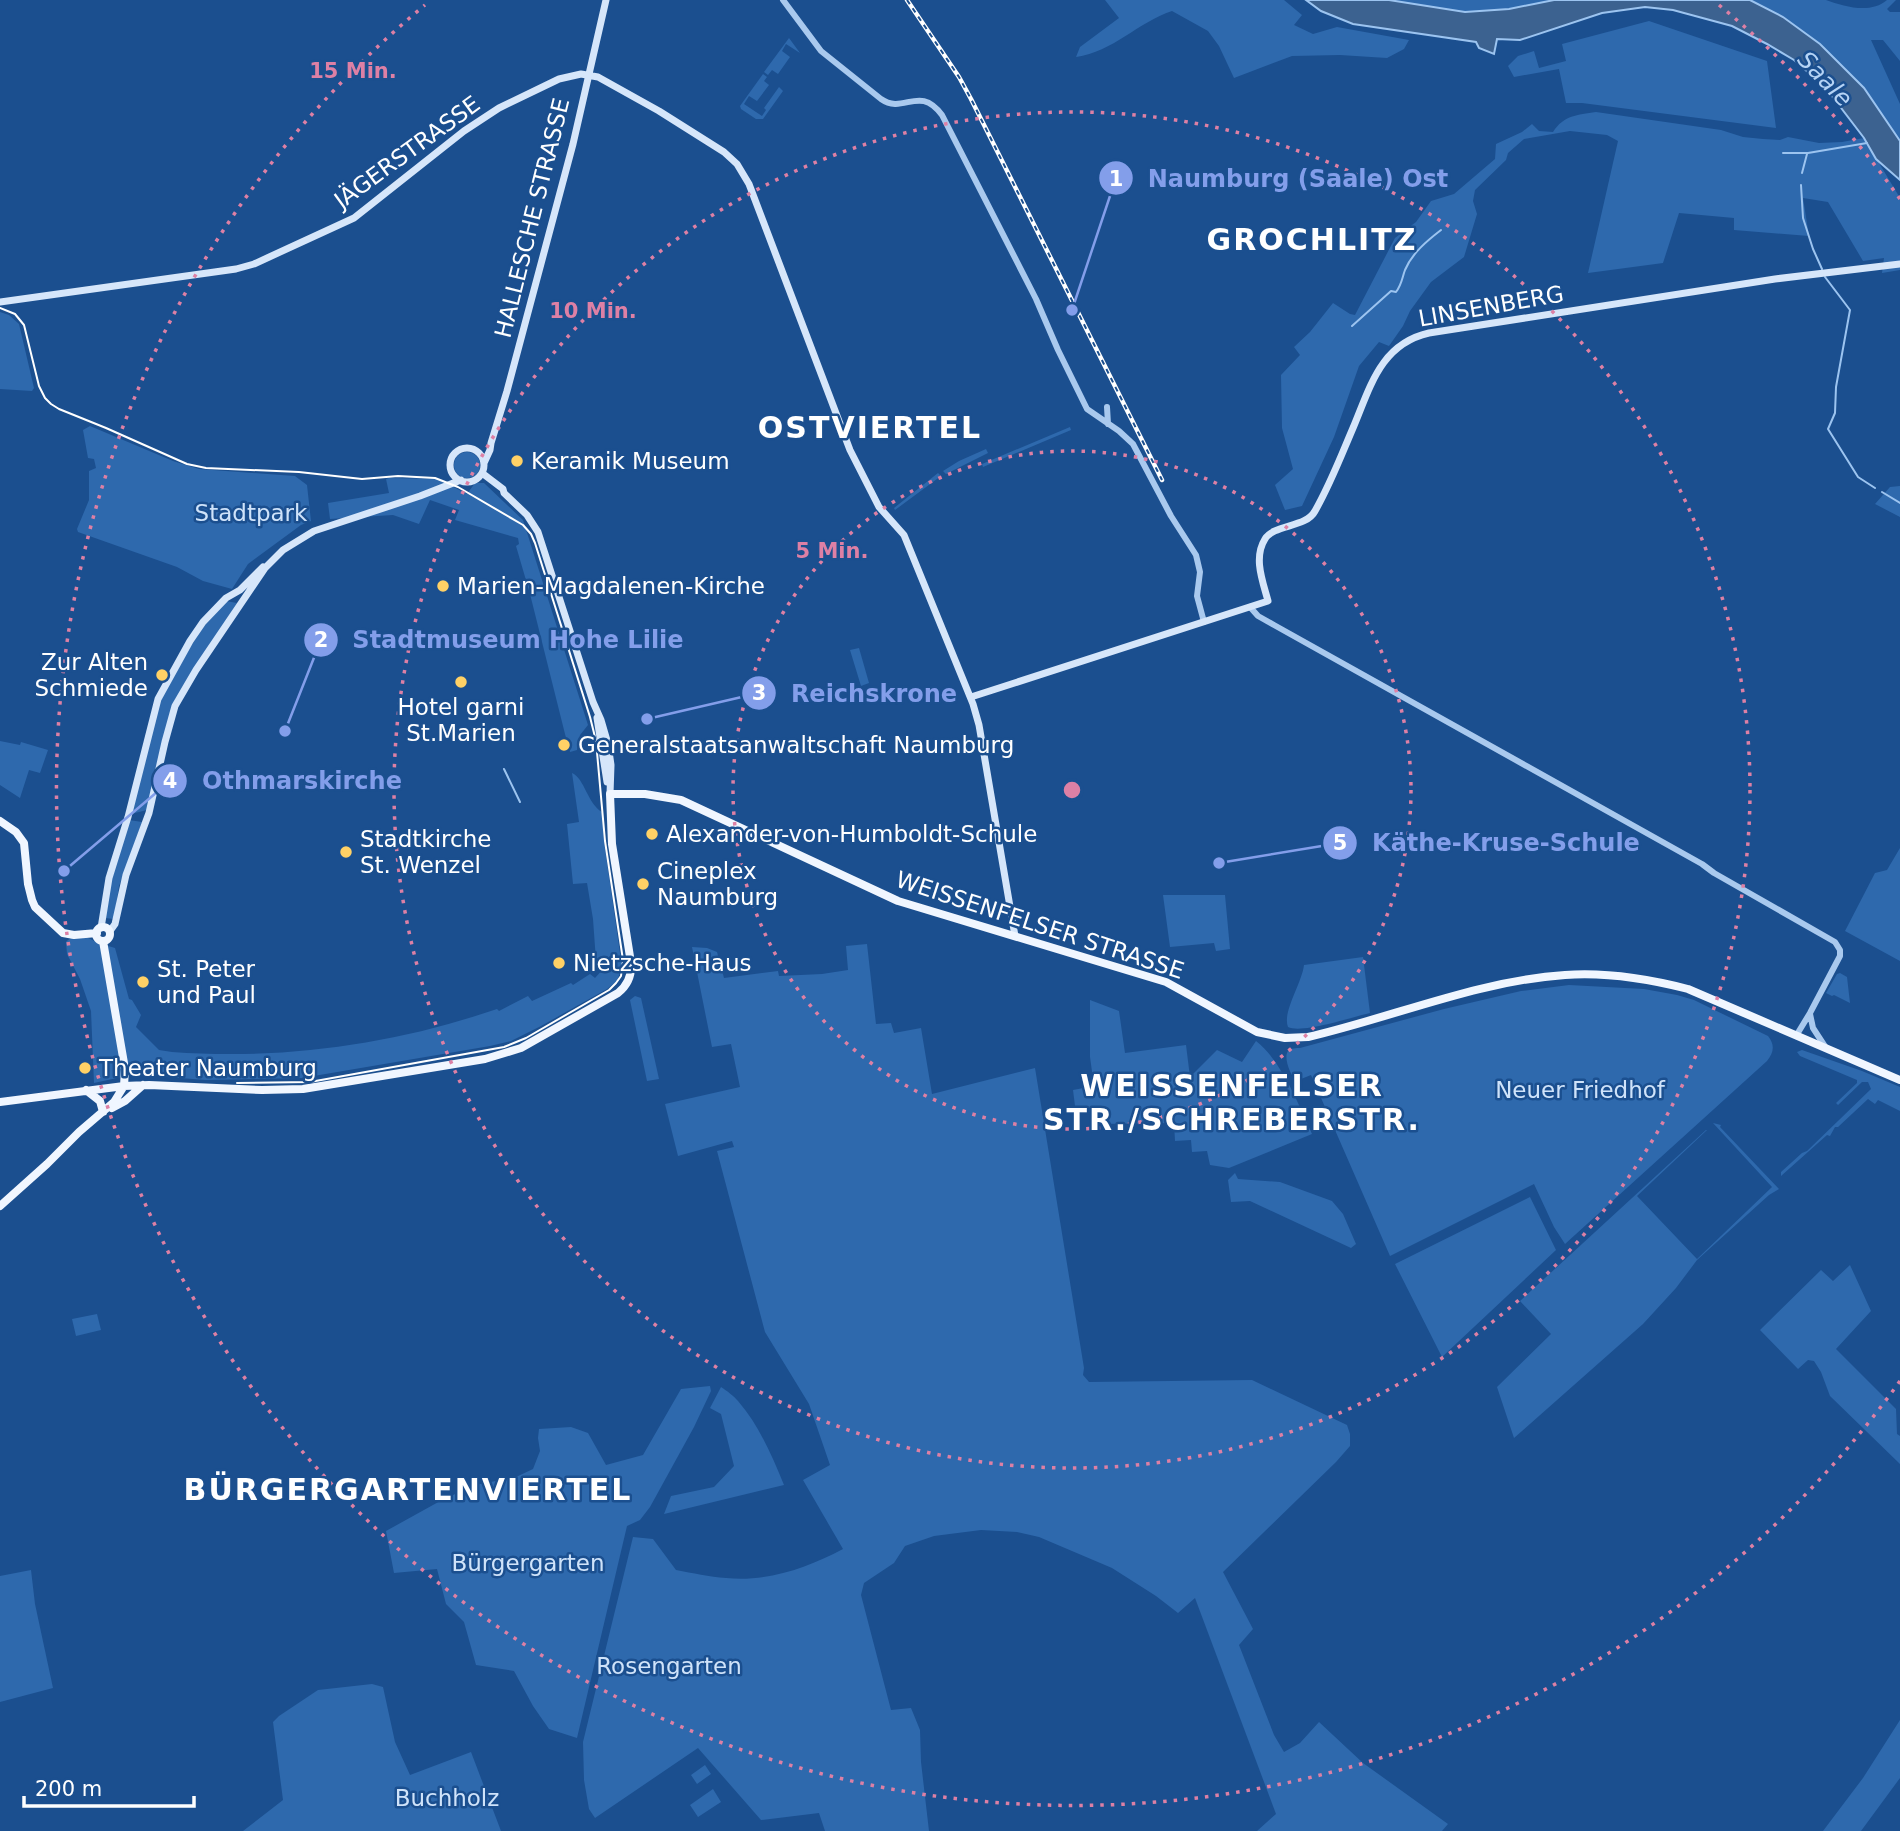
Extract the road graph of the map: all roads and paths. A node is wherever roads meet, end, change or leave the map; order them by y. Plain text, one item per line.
1 (606, 0) edge
2 (783, 0) edge
3 (588, 75) junction
4 (1900, 264) edge
5 (0, 302) edge
6 (1107, 407) dead end
7 (1108, 424) junction
8 (491, 443) junction
9 (476, 450) junction
10 (484, 463) junction
11 (453, 472) junction
12 (482, 473) junction
13 (460, 480) junction
14 (444, 486) junction
15 (250, 584) junction
16 (237, 592) junction
17 (245, 598) junction
18 (1250, 607) junction
19 (1204, 622) junction
20 (971, 697) junction
21 (610, 794) junction
22 (0, 821) edge
23 (102, 931) junction
24 (1015, 936) junction
25 (1810, 1013) junction
26 (1796, 1036) junction
27 (1827, 1049) junction
28 (125, 1069) junction
29 (1900, 1080) edge
30 (146, 1085) junction
31 (124, 1086) junction
32 (86, 1090) junction
33 (0, 1102) edge
34 (103, 1112) junction
35 (0, 1206) edge

1 - 3 main road, HALLESCHE STRASSE
2 - 7 street
3 - 5 main road, JÄGERSTRASSE
3 - 8 main road, HALLESCHE STRASSE
3 - 20 main road
4 - 18 main road, LINSENBERG
6 - 7 street
7 - 19 street
8 - 9 main road
8 - 10 main road, HALLESCHE STRASSE
9 - 10 main road
9 - 11 main road
10 - 12 main road
11 - 13 main road
11 - 14 main road
12 - 13 main road
12 - 21 main road
13 - 14 main road
14 - 15 main road
15 - 16 main road
15 - 17 main road
16 - 17 main road
16 - 23 main road
17 - 23 main road
18 - 19 main road
18 - 25 street
19 - 20 main road
20 - 24 main road
21 - 24 main road, WEISSENFELSER STRASSE
21 - 30 main road
22 - 23 main road
23 - 28 main road
24 - 26 main road, WEISSENFELSER STRASSE
25 - 26 street
25 - 27 street
26 - 27 main road, WEISSENFELSER STRASSE
27 - 29 main road, WEISSENFELSER STRASSE
28 - 30 main road
28 - 31 main road
30 - 31 main road
30 - 34 main road
31 - 32 main road
31 - 34 main road
32 - 33 main road
32 - 34 main road
34 - 35 main road

